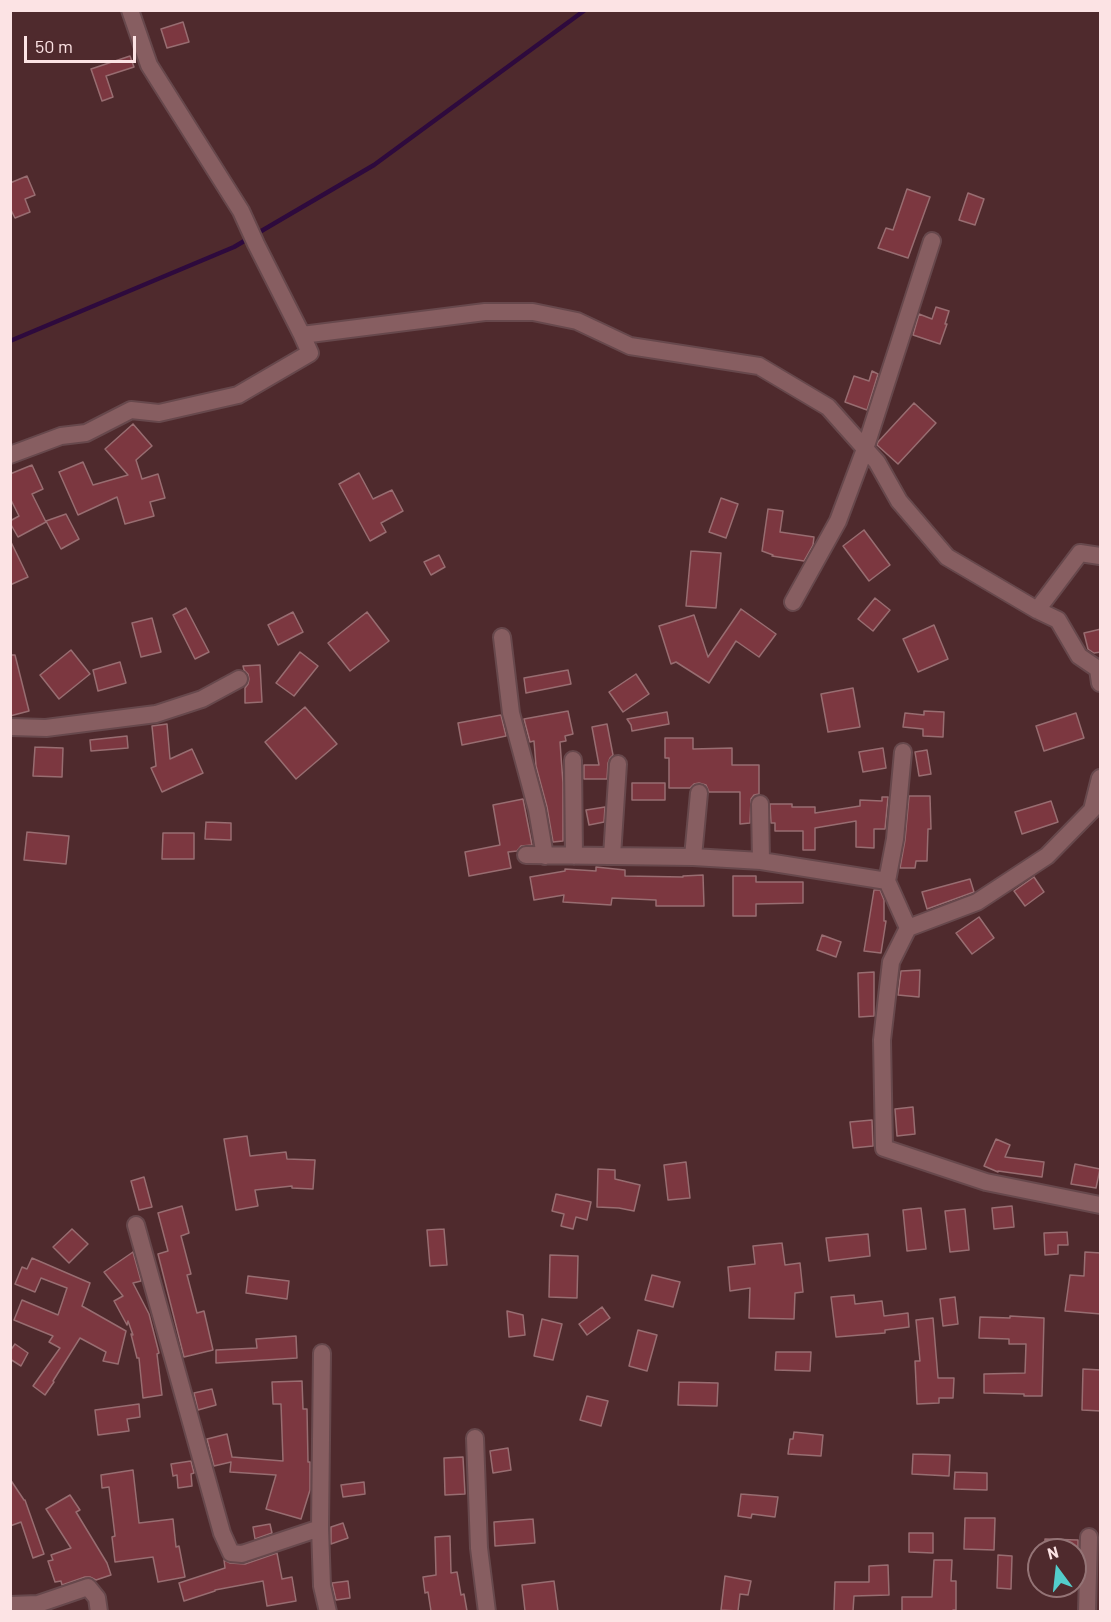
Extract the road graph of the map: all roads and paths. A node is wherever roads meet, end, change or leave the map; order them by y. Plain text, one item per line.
1 (130, 10) edge
2 (932, 241) dead end
3 (302, 335) junction
4 (865, 448) junction
5 (10, 455) edge
6 (1101, 556) edge
7 (793, 602) dead end
8 (1037, 610) junction
9 (502, 637) dead end
10 (239, 679) dead end
11 (1101, 683) edge
12 (10, 727) edge
13 (903, 752) dead end
14 (573, 760) dead end
15 (618, 764) dead end
16 (1101, 778) edge
17 (699, 793) dead end
18 (760, 804) dead end
19 (526, 855) dead end
20 (545, 856) junction
21 (574, 856) junction
22 (612, 856) junction
23 (693, 856) junction
24 (761, 861) junction
25 (887, 881) junction
26 (908, 928) junction
27 (1101, 1205) edge
28 (136, 1225) dead end
29 (322, 1353) dead end
30 (475, 1438) dead end
31 (320, 1528) junction
32 (1089, 1537) dead end
33 (10, 1605) edge
34 (99, 1611) edge
35 (328, 1611) edge
36 (487, 1611) edge
37 (1087, 1611) edge

1 - 3 street
2 - 4 street
3 - 4 street
3 - 5 street
4 - 7 street
4 - 8 street
6 - 8 street
8 - 11 street
9 - 20 street
10 - 12 street
13 - 25 street
14 - 21 street
15 - 22 street
16 - 26 street
17 - 23 street
18 - 24 street
19 - 20 street
20 - 21 street
21 - 22 street
22 - 23 street
23 - 24 street
24 - 25 street
25 - 26 street
26 - 27 street
28 - 31 street
29 - 31 street
30 - 36 street
31 - 35 street
32 - 37 street
33 - 34 street

